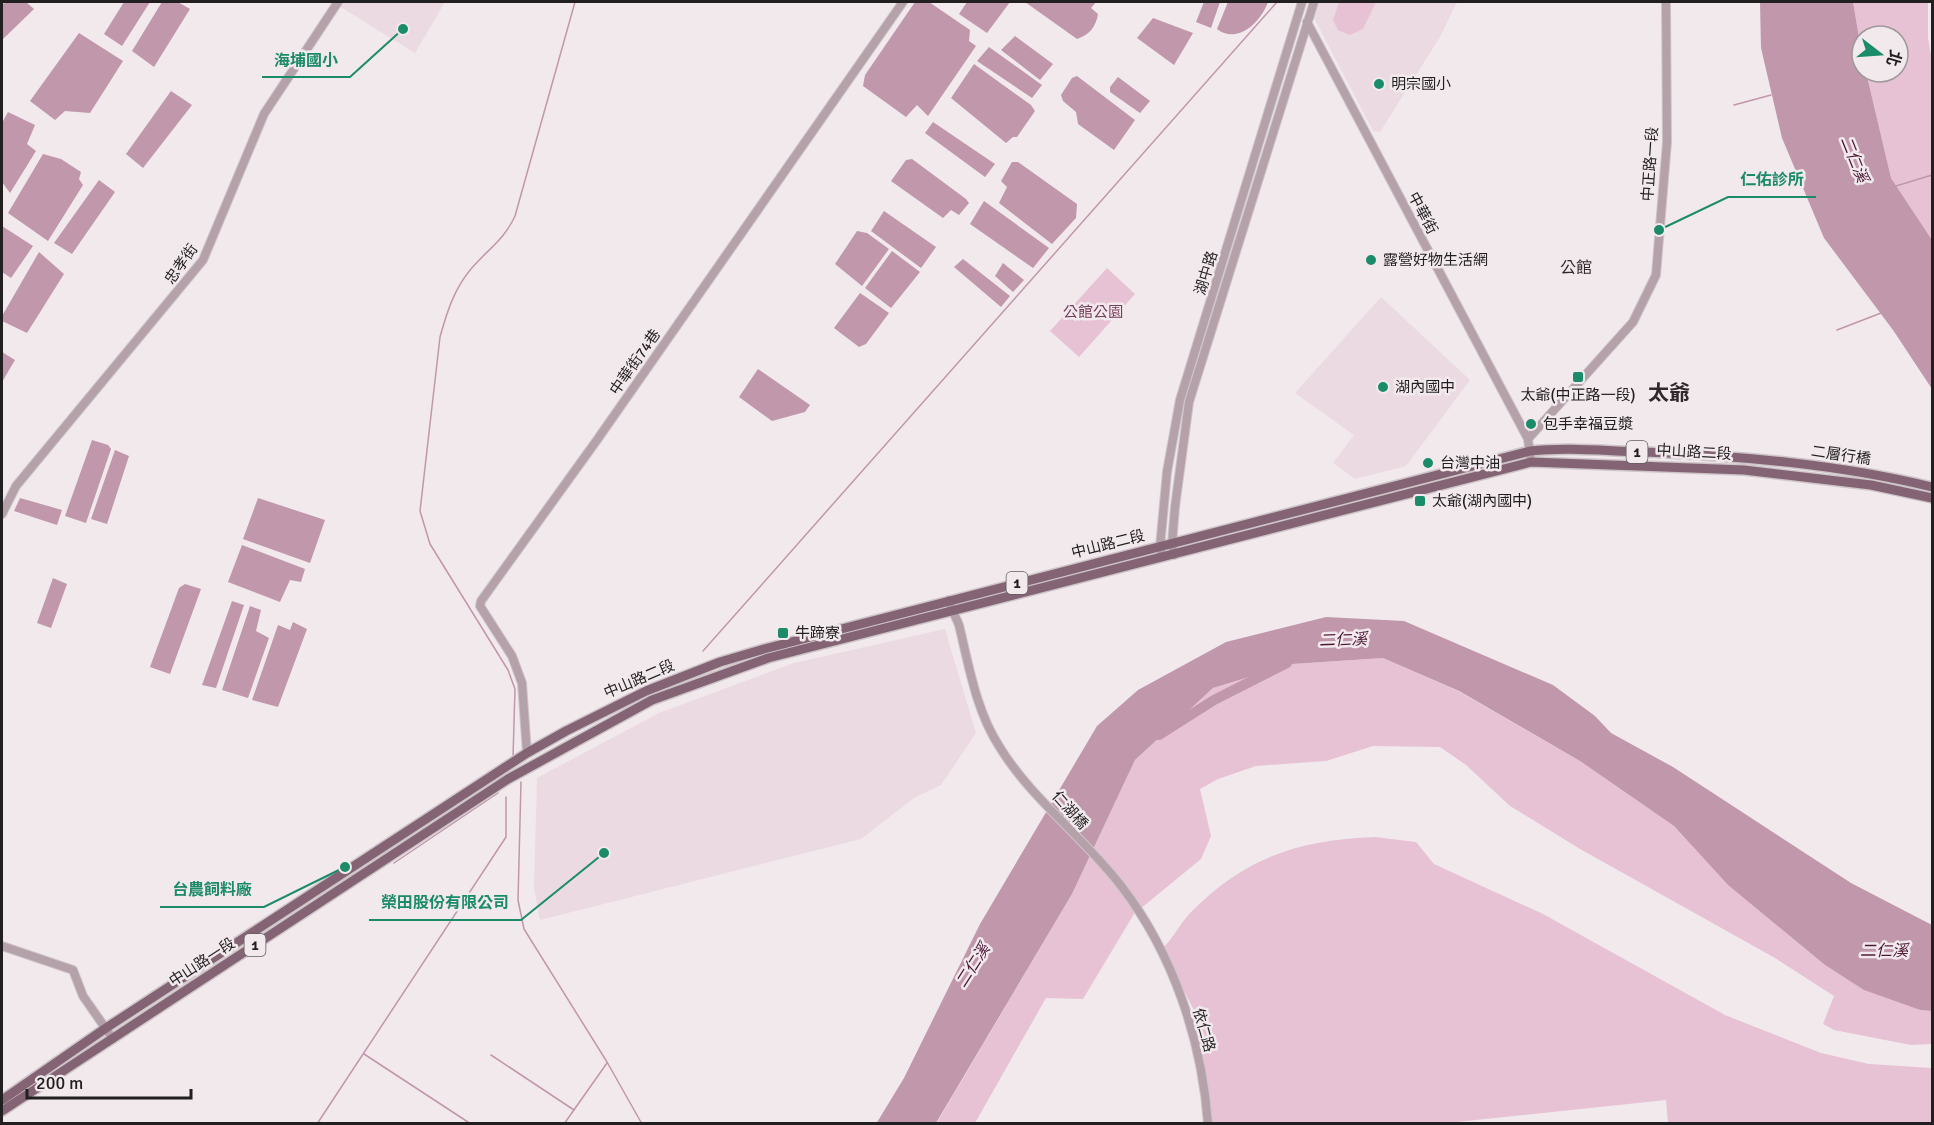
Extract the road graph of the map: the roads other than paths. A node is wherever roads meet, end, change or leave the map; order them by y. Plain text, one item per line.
1 (338, 2) edge
2 (903, 2) edge
3 (1314, 2) edge
4 (1666, 2) edge
5 (1299, 3) edge
6 (1307, 23) junction
7 (1528, 439) junction
8 (1530, 451) junction
9 (1744, 458) joint
10 (1531, 462) junction
11 (1744, 470) joint
12 (1932, 487) edge
13 (1932, 498) edge
14 (2, 514) edge
15 (1172, 544) junction
16 (1160, 547) junction
17 (1174, 555) junction
18 (1162, 557) junction
19 (949, 600) junction
20 (952, 612) junction
21 (524, 756) junction
22 (507, 774) junction
23 (2, 946) edge
24 (1159, 949) joint
25 (106, 1028) junction
26 (113, 1039) junction
27 (2, 1100) edge
28 (2, 1111) edge
29 (1208, 1124) edge

1 - 14 street, 忠孝街
2 - 21 street, 中華街74巷
3 - 6 street, 湖中路
4 - 7 street, 中正路一段
5 - 6 street, 中華街
5 - 16 street, 湖中路
6 - 7 street, 中華街
6 - 15 street, 湖中路
7 - 8 street
8 - 9 main road, 中山路二段 / 1
8 - 10 street
8 - 15 main road, 中山路二段 / 1
9 - 12 main road, 二層行橋 / 1
10 - 11 main road, 中山路二段 / 1
10 - 17 main road, 中山路二段 / 1
11 - 13 main road, 二層行橋 / 1
15 - 16 main road, 中山路二段 / 1
15 - 17 street, 湖中路
16 - 18 street, 湖中路
16 - 19 main road, 中山路二段 / 1
17 - 18 main road, 中山路二段 / 1
18 - 20 main road, 中山路二段 / 1
19 - 20 street, 仁湖橋
19 - 21 main road, 中山路二段 / 1
20 - 22 main road, 中山路二段 / 1
20 - 24 street, 仁湖橋
21 - 22 main road, 中山路二段 / 1
22 - 25 main road, 中山路一段 / 1
22 - 26 main road, 中山路一段 / 1
23 - 25 street
24 - 29 street, 依仁路
25 - 26 street
25 - 27 main road, 中山路一段 / 1
26 - 28 main road, 中山路一段 / 1

